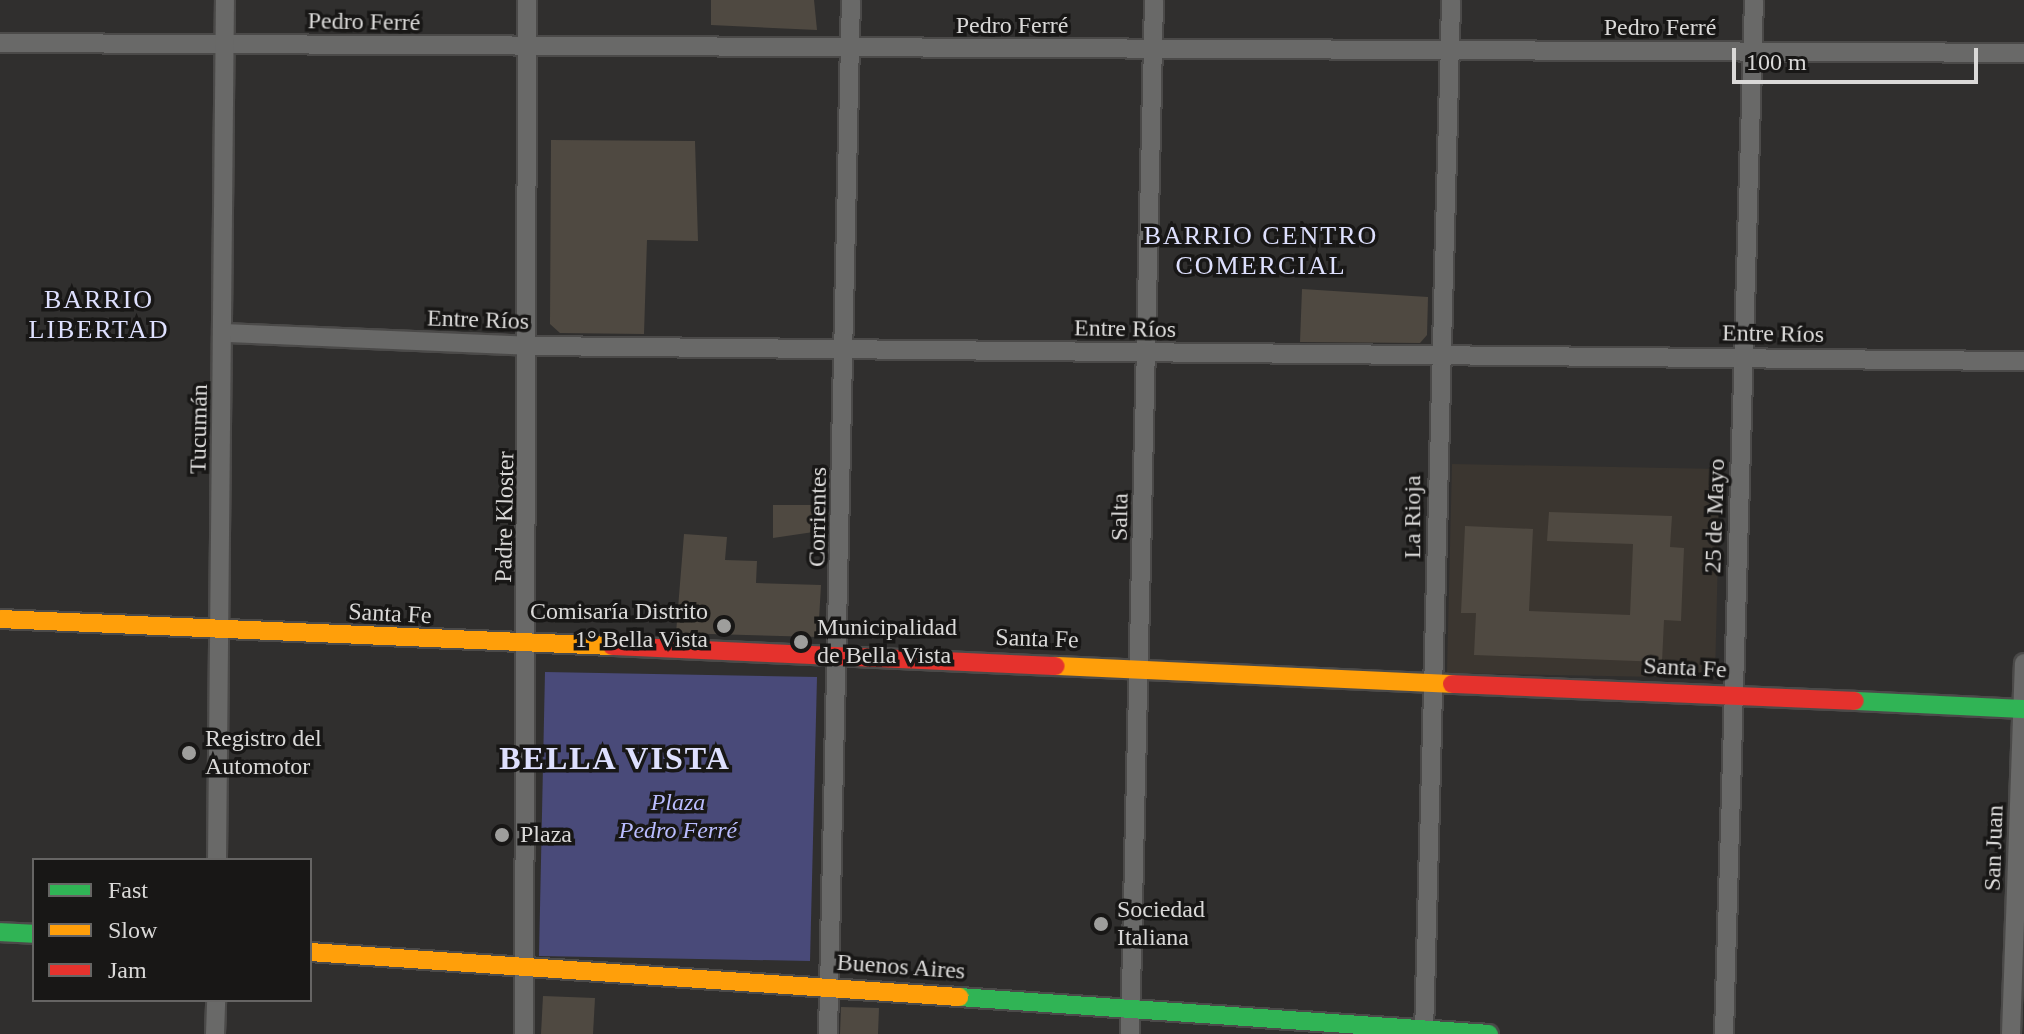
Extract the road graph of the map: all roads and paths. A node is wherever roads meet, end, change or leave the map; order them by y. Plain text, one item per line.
1 (225, 0) edge
2 (527, 0) edge
3 (851, 0) edge
4 (1154, 0) edge
5 (1451, 0) edge
6 (1754, 0) edge
7 (0, 43) edge
8 (225, 45) junction
9 (526, 48) junction
10 (850, 49) junction
11 (1153, 51) junction
12 (1448, 52) junction
13 (1753, 52) junction
14 (2024, 53) edge
15 (226, 333) junction
16 (531, 346) junction
17 (845, 350) junction
18 (1146, 354) junction
19 (1437, 356) junction
20 (1744, 358) junction
21 (2024, 361) edge
22 (0, 619) edge
23 (218, 630) junction
24 (527, 644) junction
25 (839, 655) junction
26 (2024, 663) edge
27 (1142, 666) junction
28 (1437, 681) junction
29 (1734, 695) junction
30 (2024, 709) edge
31 (217, 858) edge
32 (0, 932) edge
33 (32, 934) edge
34 (312, 952) edge
35 (525, 969) junction
36 (829, 986) junction
37 (216, 1002) edge
38 (1131, 1008) junction
39 (1424, 1032) edge
40 (215, 1034) edge
41 (524, 1034) edge
42 (828, 1034) edge
43 (1130, 1034) edge
44 (1489, 1034) edge
45 (1724, 1034) edge
46 (2011, 1034) edge

1 - 8 street, Tucumán
2 - 9 street, Padre Kloster
3 - 10 street, Corrientes
4 - 11 street, Salta
5 - 12 street, La Rioja
6 - 13 street, 25 de Mayo
7 - 8 street, Pedro Ferré
8 - 9 street, Pedro Ferré
8 - 15 street, Tucumán
9 - 10 street, Pedro Ferré
9 - 16 street, Padre Kloster
10 - 11 street, Pedro Ferré
10 - 17 street, Corrientes
11 - 12 street, Pedro Ferré
11 - 18 street, Salta
12 - 13 street, Pedro Ferré
12 - 19 street, La Rioja
13 - 14 street, Pedro Ferré
13 - 20 street, 25 de Mayo
15 - 16 street, Entre Ríos
15 - 23 street, Tucumán
16 - 17 street, Entre Ríos
16 - 24 street, Padre Kloster
17 - 18 street, Entre Ríos
17 - 25 street, Corrientes
18 - 19 street, Entre Ríos
18 - 27 street, Salta
19 - 20 street, Entre Ríos
19 - 28 street, La Rioja
20 - 21 street, Entre Ríos
20 - 29 street, 25 de Mayo
22 - 23 street, Santa Fe
23 - 24 street, Santa Fe
23 - 31 street, Tucumán
24 - 25 street, Santa Fe
24 - 35 street, Padre Kloster
25 - 27 street, Santa Fe
25 - 36 street, Corrientes
26 - 30 street, San Juan
27 - 28 street, Santa Fe
27 - 38 street, Salta
28 - 29 street, Santa Fe
28 - 39 street, La Rioja
29 - 30 street, Santa Fe
29 - 45 street, 25 de Mayo
30 - 46 street, San Juan
32 - 33 street
34 - 35 street, Buenos Aires
35 - 36 street, Buenos Aires
35 - 41 street, Padre Kloster
36 - 38 street, Buenos Aires
36 - 42 street, Corrientes
37 - 40 street
38 - 39 street, Buenos Aires
38 - 43 street, Salta
39 - 44 street, Buenos Aires

